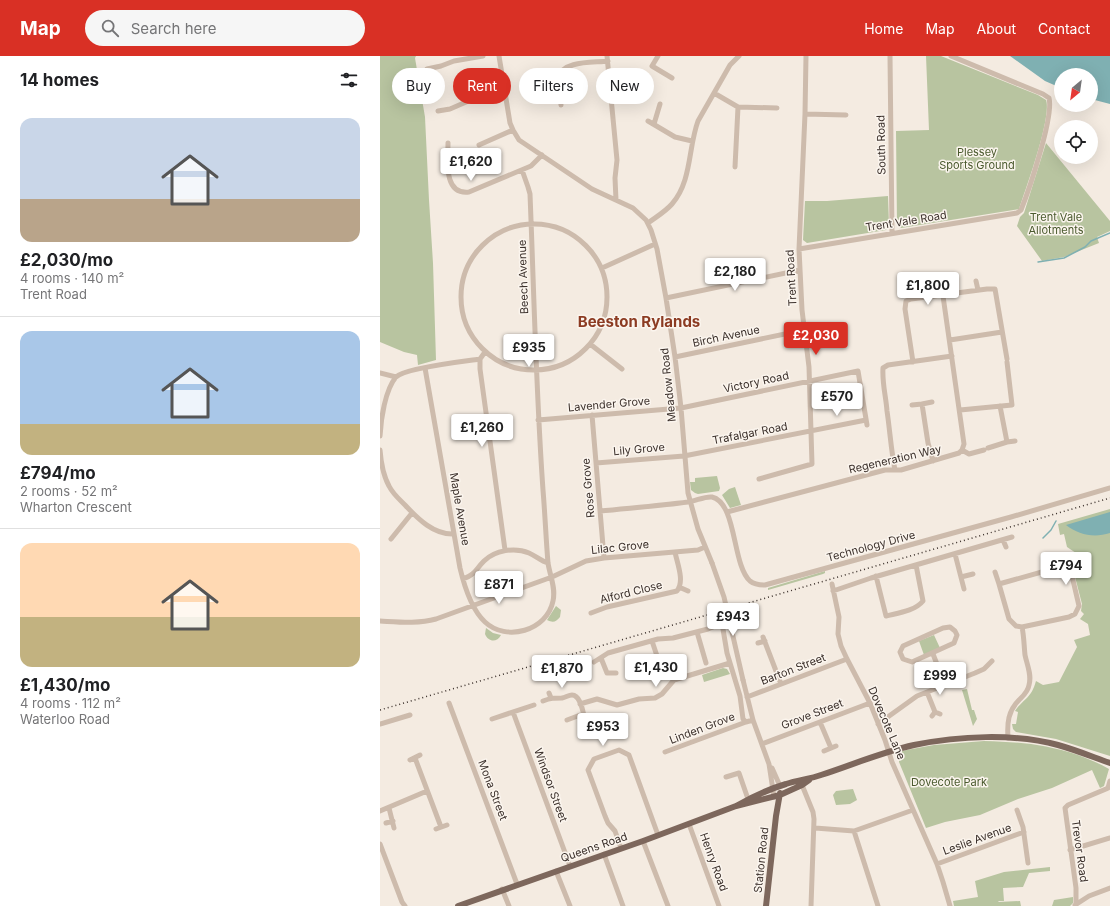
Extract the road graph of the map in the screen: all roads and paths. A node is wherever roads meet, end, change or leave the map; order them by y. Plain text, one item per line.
1 (483, 56) edge
2 (499, 56) edge
3 (658, 56) edge
4 (806, 56) edge
5 (890, 56) edge
6 (951, 56) edge
7 (735, 57) edge
8 (608, 59) edge
9 (432, 68) edge
10 (501, 68) edge
11 (672, 78) dead end
12 (714, 93) junction
13 (462, 104) edge
14 (508, 104) edge
15 (660, 104) dead end
16 (560, 105) dead end
17 (738, 107) junction
18 (778, 108) dead end
19 (438, 111) dead end
20 (657, 112) junction
21 (664, 114) dead end
22 (805, 114) junction
23 (846, 115) dead end
24 (648, 121) dead end
25 (654, 124) junction
26 (513, 130) junction
27 (692, 141) junction
28 (448, 143) dead end
29 (479, 145) dead end
30 (542, 155) junction
31 (735, 167) dead end
32 (522, 170) junction
33 (616, 200) junction
34 (531, 223) junction
35 (648, 223) junction
36 (892, 233) junction
37 (655, 244) junction
38 (799, 249) junction
39 (602, 268) junction
40 (800, 270) junction
41 (976, 281) dead end
42 (978, 290) junction
43 (943, 296) junction
44 (666, 298) junction
45 (804, 330) junction
46 (1002, 332) junction
47 (950, 340) junction
48 (590, 344) junction
49 (485, 352) junction
50 (952, 356) junction
51 (675, 357) junction
52 (480, 359) junction
53 (913, 362) junction
54 (425, 368) junction
55 (622, 369) dead end
56 (537, 370) junction
57 (380, 373) edge
58 (396, 377) junction
59 (810, 381) junction
60 (932, 402) dead end
61 (922, 404) junction
62 (912, 405) dead end
63 (1000, 406) junction
64 (681, 408) junction
65 (960, 410) junction
66 (592, 416) junction
67 (538, 420) junction
68 (866, 422) joint
69 (811, 431) junction
70 (380, 436) edge
71 (1015, 441) dead end
72 (1006, 442) junction
73 (380, 450) edge
74 (962, 450) junction
75 (684, 456) junction
76 (933, 461) junction
77 (596, 463) junction
78 (895, 470) junction
79 (759, 479) dead end
80 (1110, 488) edge
81 (690, 502) junction
82 (600, 511) junction
83 (727, 512) junction
84 (412, 513) junction
85 (454, 534) junction
86 (1012, 537) dead end
87 (391, 539) dead end
88 (1003, 540) junction
89 (705, 547) junction
90 (1006, 548) dead end
91 (505, 550) junction
92 (675, 552) junction
93 (956, 554) junction
94 (604, 558) junction
95 (548, 563) junction
96 (916, 566) junction
97 (995, 572) dead end
98 (973, 574) dead end
99 (876, 576) junction
100 (552, 577) junction
101 (961, 577) junction
102 (463, 579) junction
103 (832, 584) dead end
104 (1000, 584) junction
105 (680, 587) junction
106 (964, 589) dead end
107 (833, 591) junction
108 (688, 592) dead end
109 (474, 606) junction
110 (594, 610) dead end
111 (380, 622) edge
112 (1022, 627) junction
113 (697, 632) junction
114 (652, 641) junction
115 (758, 642) dead end
116 (933, 654) junction
117 (601, 658) junction
118 (847, 659) junction
119 (992, 661) dead end
120 (594, 662) dead end
121 (706, 663) dead end
122 (730, 663) junction
123 (616, 673) dead end
124 (664, 677) dead end
125 (781, 684) junction
126 (945, 685) junction
127 (927, 692) junction
128 (549, 693) dead end
129 (747, 697) junction
130 (551, 698) junction
131 (543, 701) dead end
132 (449, 703) dead end
133 (870, 703) junction
134 (580, 704) junction
135 (534, 705) dead end
136 (513, 712) junction
137 (936, 714) dead end
138 (410, 715) dead end
139 (492, 719) dead end
140 (567, 720) dead end
141 (753, 720) junction
142 (746, 722) junction
143 (820, 722) junction
144 (380, 724) edge
145 (878, 724) junction
146 (1008, 738) junction
147 (762, 744) junction
148 (824, 751) dead end
149 (664, 752) dead end
150 (889, 752) junction
151 (420, 755) dead end
152 (1110, 763) edge
153 (726, 777) dead end
154 (810, 779) junction
155 (1110, 781) edge
156 (802, 785) junction
157 (777, 788) junction
158 (428, 791) junction
159 (777, 796) junction
160 (748, 799) junction
161 (736, 806) junction
162 (389, 808) junction
163 (913, 810) junction
164 (1017, 810) dead end
165 (380, 811) edge
166 (393, 821) junction
167 (386, 823) dead end
168 (690, 824) junction
169 (394, 828) dead end
170 (814, 828) junction
171 (436, 829) dead end
172 (854, 831) junction
173 (1024, 832) junction
174 (658, 835) junction
175 (1110, 838) edge
176 (644, 840) junction
177 (380, 844) edge
178 (621, 848) junction
179 (1070, 850) junction
180 (604, 854) junction
181 (1028, 862) dead end
182 (937, 864) junction
183 (570, 866) junction
184 (556, 871) junction
185 (517, 884) junction
186 (1110, 888) edge
187 (502, 889) junction
188 (1075, 905) edge
189 (405, 906) edge
190 (458, 906) edge
191 (508, 906) edge
192 (570, 906) edge
193 (623, 906) edge
194 (668, 906) edge
195 (719, 906) edge
196 (766, 906) edge
197 (811, 906) edge
198 (878, 906) edge
199 (950, 906) edge

1 - 9 street
2 - 10 street
3 - 11 street
4 - 22 street, Trent Road
5 - 36 street, South Road
6 - 36 street, Trent Vale Road
7 - 12 street
8 - 16 street
8 - 33 street
12 - 17 street
12 - 27 street
13 - 19 street
14 - 26 street
15 - 20 street
17 - 18 street
17 - 31 street
20 - 21 street
20 - 25 street
22 - 23 street
22 - 38 street, Trent Road
24 - 25 street
25 - 27 street
26 - 29 street
26 - 30 street, Meadow Road
27 - 35 street
28 - 32 street
30 - 32 street
30 - 33 street, Meadow Road
32 - 34 street, Beech Avenue
33 - 35 street, Meadow Road
34 - 39 street
34 - 49 street
34 - 56 street, Beech Avenue
35 - 37 street, Meadow Road
36 - 38 street, Trent Vale Road
37 - 39 street
37 - 44 street, Meadow Road
38 - 40 street, Trent Road
39 - 48 street
40 - 44 street
40 - 45 street, Trent Road
41 - 42 street
42 - 43 street
42 - 46 street
43 - 47 street
43 - 53 street
44 - 51 street, Meadow Road
45 - 51 street, Birch Avenue
45 - 59 street, Trent Road
46 - 47 street
46 - 63 street
47 - 50 street
48 - 55 street
48 - 56 street
49 - 52 street
49 - 56 street
50 - 53 street
50 - 65 street
51 - 64 street, Meadow Road
52 - 54 street
52 - 91 street
53 - 78 street
54 - 58 street
54 - 85 street, Maple Avenue
56 - 67 street, Beech Avenue
57 - 58 street
58 - 70 street
59 - 64 street, Victory Road
59 - 68 street, Victory Road
59 - 69 street, Trent Road
60 - 61 street
61 - 62 street
61 - 76 street
63 - 65 street
63 - 72 street
64 - 66 street, Lavender Grove
64 - 75 street, Meadow Road
65 - 74 street
66 - 67 street, Lavender Grove
66 - 77 street, Rose Grove
67 - 95 street, Beech Avenue
68 - 69 street, Trafalgar Road
69 - 75 street, Trafalgar Road
69 - 79 street, Trent Road
71 - 72 street
72 - 74 street
73 - 84 street
74 - 76 street, Regeneration Way
75 - 77 street, Lily Grove
75 - 81 street, Meadow Road
76 - 78 street, Regeneration Way
77 - 82 street, Rose Grove
78 - 83 street, Regeneration Way
80 - 83 street, Technology Drive
81 - 82 street
81 - 83 street, Technology Drive
81 - 89 street, Meadow Road
82 - 94 street, Rose Grove
84 - 85 street
84 - 87 street
85 - 102 street, Maple Avenue
86 - 88 street
88 - 90 street
88 - 93 street
89 - 92 street, Lilac Grove
89 - 129 street, Station Road, bridge
91 - 95 street
91 - 102 street
92 - 94 street, Lilac Grove
92 - 105 street, Alford Close
93 - 96 street
93 - 101 street
94 - 100 street, Lilac Grove
95 - 100 street, Beech Avenue
96 - 99 street
96 - 99 street
97 - 104 street
98 - 101 street
99 - 107 street
100 - 109 street, Lilac Grove
100 - 109 street, Beech Avenue
101 - 106 street
102 - 109 street, Maple Avenue
103 - 107 street, Dovecote Lane
104 - 112 street
104 - 112 street
105 - 108 street
105 - 110 street, Alford Close
107 - 118 street, Dovecote Lane
109 - 111 street, Lilac Grove
112 - 146 street
113 - 114 street
113 - 121 street
113 - 122 street
114 - 117 street
114 - 124 street
115 - 125 street
116 - 116 street
116 - 126 street
117 - 120 street
117 - 123 street
118 - 125 street, Barton Street
118 - 133 street, Dovecote Lane
119 - 126 street
122 - 134 street
122 - 142 street
125 - 129 street, Barton Street
126 - 127 street
127 - 137 street
127 - 145 street
128 - 130 street
129 - 141 street, Station Road
130 - 131 street
130 - 134 street
132 - 185 street, Mona Street
133 - 143 street, Grove Street
133 - 145 street, Dovecote Lane
134 - 140 street
135 - 136 street
136 - 139 street
136 - 183 street, Windsor Street
138 - 144 street
141 - 142 street
141 - 147 street, Station Road
142 - 149 street, Linden Grove
143 - 147 street, Grove Street
143 - 148 street
145 - 150 street, Dovecote Lane
146 - 150 main road, Queens Road
146 - 152 main road, Queens Road
147 - 157 street, Station Road
150 - 154 main road, Queens Road
150 - 163 street, Dovecote Lane
151 - 158 street
153 - 160 street
154 - 156 main road, Queens Road
154 - 157 main road, Queens Road
155 - 179 street, Trevor Road
156 - 159 main road, Queens Road
156 - 170 street
157 - 159 main road, Station Road
157 - 160 main road, Queens Road
158 - 162 street
158 - 171 street
159 - 161 main road, Queens Road
159 - 196 main road, Station Road
160 - 161 main road, Queens Road
161 - 168 main road, Queens Road
162 - 165 street
162 - 166 street
163 - 172 street
163 - 182 street, Dovecote Lane
164 - 173 street, Leslie Avenue
166 - 167 street
166 - 169 street
168 - 174 main road, Queens Road
168 - 195 street, Henry Road
170 - 172 street
170 - 197 street
172 - 198 street
173 - 181 street, Leslie Avenue
173 - 182 street, Leslie Avenue
174 - 176 main road, Queens Road
174 - 178 street
175 - 179 street
176 - 178 main road, Queens Road
176 - 194 street
177 - 189 street
178 - 180 main road, Queens Road
179 - 188 street, Trevor Road
180 - 183 main road, Queens Road
180 - 193 street
182 - 199 street, Dovecote Lane
183 - 184 main road, Queens Road
184 - 185 main road, Queens Road
184 - 192 street
185 - 187 main road, Queens Road
186 - 188 street
187 - 190 main road, Queens Road
187 - 191 street

